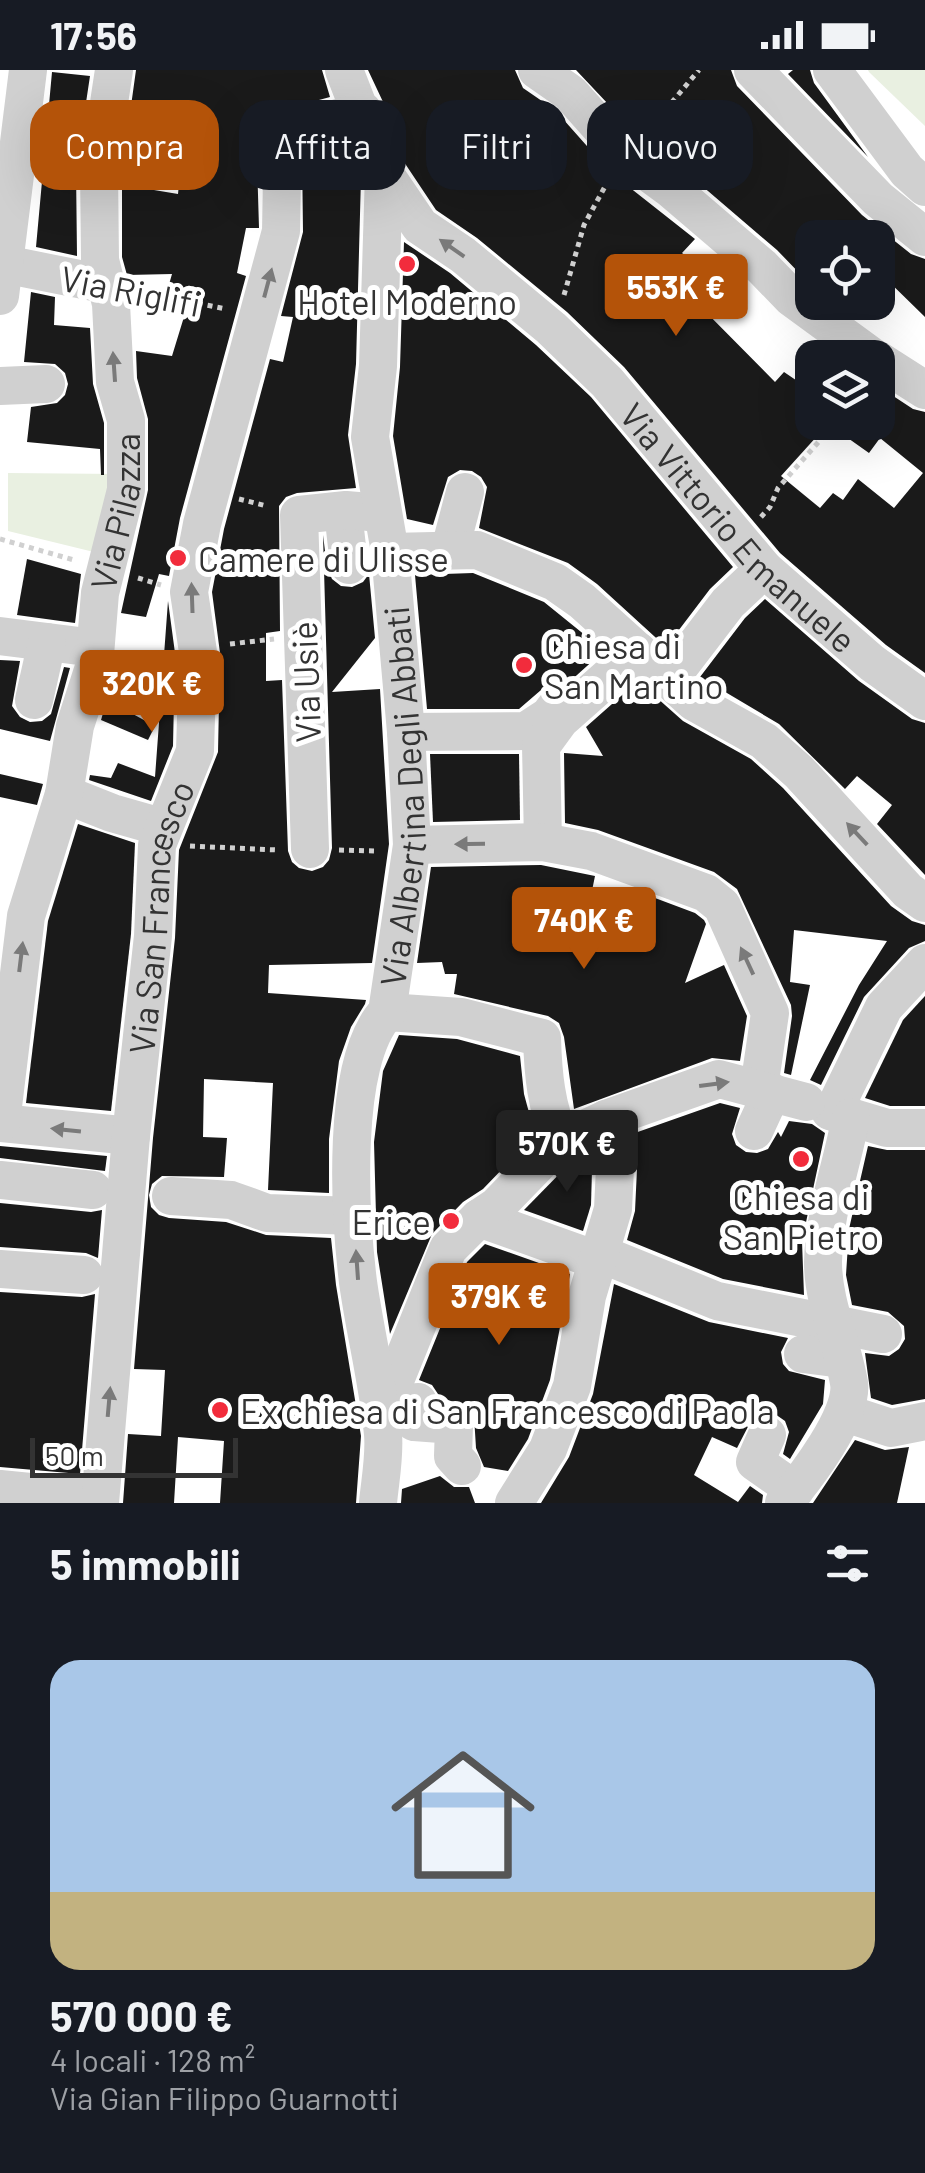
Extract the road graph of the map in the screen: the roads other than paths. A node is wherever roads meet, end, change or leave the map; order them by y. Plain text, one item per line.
1 (28, 70) edge
2 (114, 70) edge
3 (344, 70) edge
4 (537, 70) edge
5 (754, 70) edge
6 (832, 70) edge
7 (358, 100) edge
8 (925, 187) edge
9 (282, 190) edge
10 (384, 190) edge
11 (396, 190) edge
12 (925, 237) edge
13 (2, 280) edge
14 (104, 284) junction
15 (850, 340) edge
16 (895, 371) edge
17 (46, 384) dead end
18 (0, 386) edge
19 (925, 390) edge
20 (465, 492) dead end
21 (343, 510) junction
22 (381, 513) junction
23 (460, 544) junction
24 (348, 565) dead end
25 (391, 567) junction
26 (764, 569) junction
27 (0, 636) edge
28 (47, 642) junction
29 (95, 648) junction
30 (651, 663) junction
31 (603, 682) junction
32 (34, 700) dead end
33 (925, 701) edge
34 (406, 732) junction
35 (64, 794) junction
36 (162, 827) junction
37 (543, 842) junction
38 (412, 845) junction
39 (310, 849) dead end
40 (925, 903) edge
41 (925, 963) edge
42 (387, 1012) junction
43 (807, 1103) junction
44 (606, 1119) junction
45 (0, 1123) edge
46 (925, 1128) edge
47 (754, 1131) dead end
48 (132, 1136) junction
49 (561, 1140) junction
50 (0, 1180) edge
51 (129, 1193) junction
52 (355, 1216) junction
53 (479, 1218) junction
54 (600, 1258) junction
55 (0, 1269) edge
56 (84, 1275) dead end
57 (883, 1334) dead end
58 (838, 1342) junction
59 (803, 1354) dead end
60 (386, 1364) junction
61 (418, 1402) dead end
62 (845, 1413) junction
63 (925, 1420) edge
64 (767, 1435) dead end
65 (462, 1466) dead end
66 (0, 1489) edge
67 (789, 1497) edge
68 (378, 1498) edge
69 (100, 1501) edge
70 (514, 1503) edge

1 - 13 street
2 - 14 street, Via Pilazza
3 - 7 street, Via Vittorio Emanuele
4 - 15 street
5 - 12 street
6 - 8 street
36 -> 9 street, Via San Francesco
10 - 22 street, Via Albertina Degli Abbati
26 -> 11 street, Via Vittorio Emanuele
13 - 14 street, Via Riglifi
29 -> 14 street, Via Pilazza
16 - 19 street
17 - 18 street
20 - 23 street
21 - 22 street
21 - 24 street
21 - 39 street, Via Usiè
22 - 25 street, Via Albertina Degli Abbati
23 - 25 street
23 - 30 street
25 - 34 street, Via Albertina Degli Abbati
26 - 30 street
26 - 33 street, Via Vittorio Emanuele
27 - 28 street
28 - 29 street
28 - 32 street
29 - 35 street, Via Pilazza
30 - 31 street
40 -> 30 street
31 - 34 street
31 - 37 street
34 - 38 street, Via Albertina Degli Abbati
35 - 36 street
45 -> 35 street, Via Pilazza
36 - 48 street, Via San Francesco
37 -> 38 street
43 -> 37 street
38 - 42 street, Via Albertina Degli Abbati
41 - 43 street
42 - 49 street
42 - 52 street, Via Albertina Degli Abbati
44 -> 43 street
43 - 46 street
43 - 47 street
43 - 58 street
44 - 49 street
44 - 54 street
48 -> 45 street
48 - 51 street, Via San Francesco
49 - 53 street
50 - 51 street
51 - 52 street
69 -> 51 street, Via San Francesco
60 -> 52 street, Via Albertina Degli Abbati
53 - 54 street
53 - 60 street
54 - 58 street
54 - 70 street
55 - 56 street
57 - 58 street
58 - 59 street
58 - 62 street
60 - 68 street
61 - 65 street
62 - 63 street
62 - 67 street
64 - 67 street
66 - 69 street

